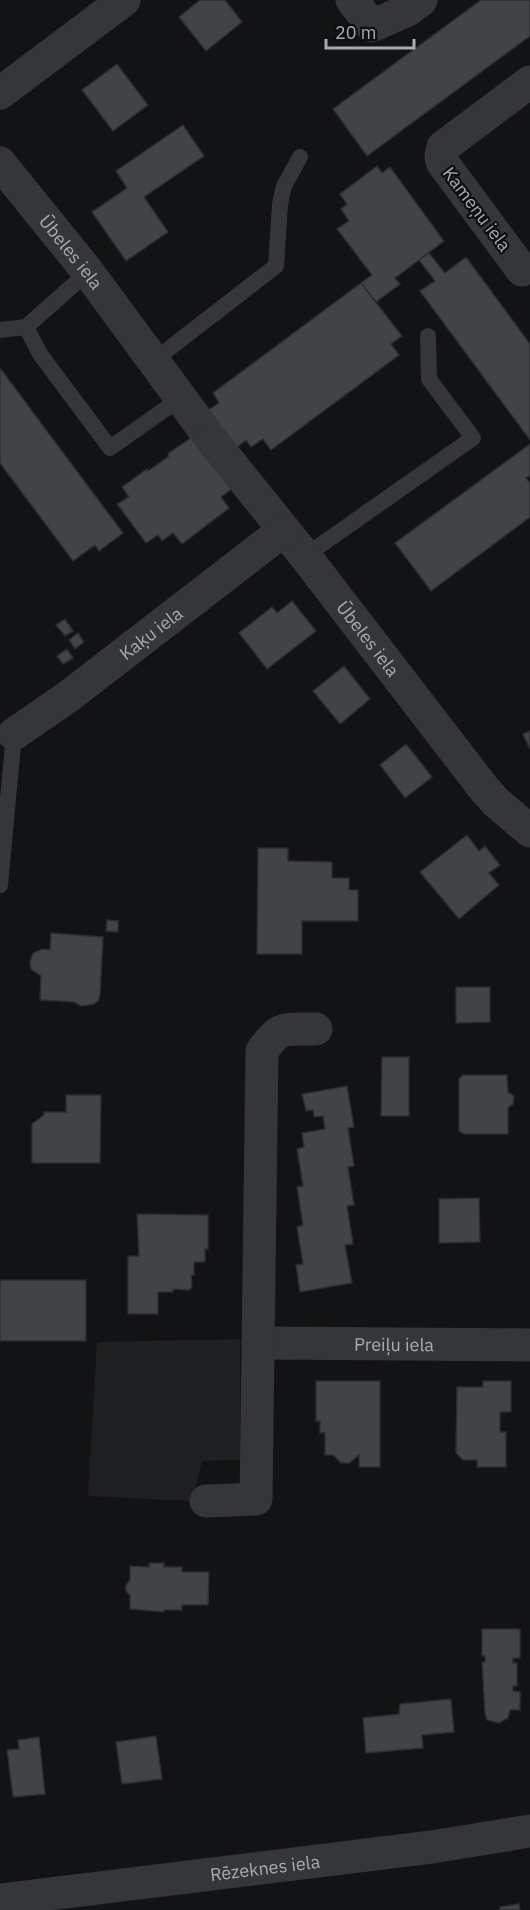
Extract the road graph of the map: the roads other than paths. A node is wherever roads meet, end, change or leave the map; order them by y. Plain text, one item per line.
1 (124, 0) edge
2 (352, 0) edge
3 (421, 0) edge
4 (530, 82) edge
5 (0, 93) edge
6 (300, 157) dead end
7 (0, 164) edge
8 (522, 270) dead end
9 (88, 272) junction
10 (26, 327) junction
11 (0, 330) edge
12 (428, 336) dead end
13 (153, 361) junction
14 (181, 398) junction
15 (284, 530) junction
16 (305, 556) junction
17 (7, 736) edge
18 (530, 831) edge
19 (0, 885) edge
20 (316, 1029) dead end
21 (258, 1343) junction
22 (530, 1345) edge
23 (206, 1501) dead end
24 (530, 1831) edge
25 (0, 1900) edge

1 - 5 street
2 - 3 street
4 - 8 street, Kameņu iela
6 - 13 lane
7 - 9 street, Ūbeles iela
9 - 10 lane
9 - 13 street, Ūbeles iela
10 - 11 lane
10 - 14 lane
12 - 16 lane
13 - 14 street, Ūbeles iela
14 - 15 street, Ūbeles iela
15 - 16 street, Ūbeles iela
15 - 17 street, Kaķu iela
16 - 18 street, Ūbeles iela
17 - 19 lane, Kaķu iela
20 - 21 street
21 - 22 street, Preiļu iela
21 - 23 street
24 - 25 street, Rēzeknes iela

